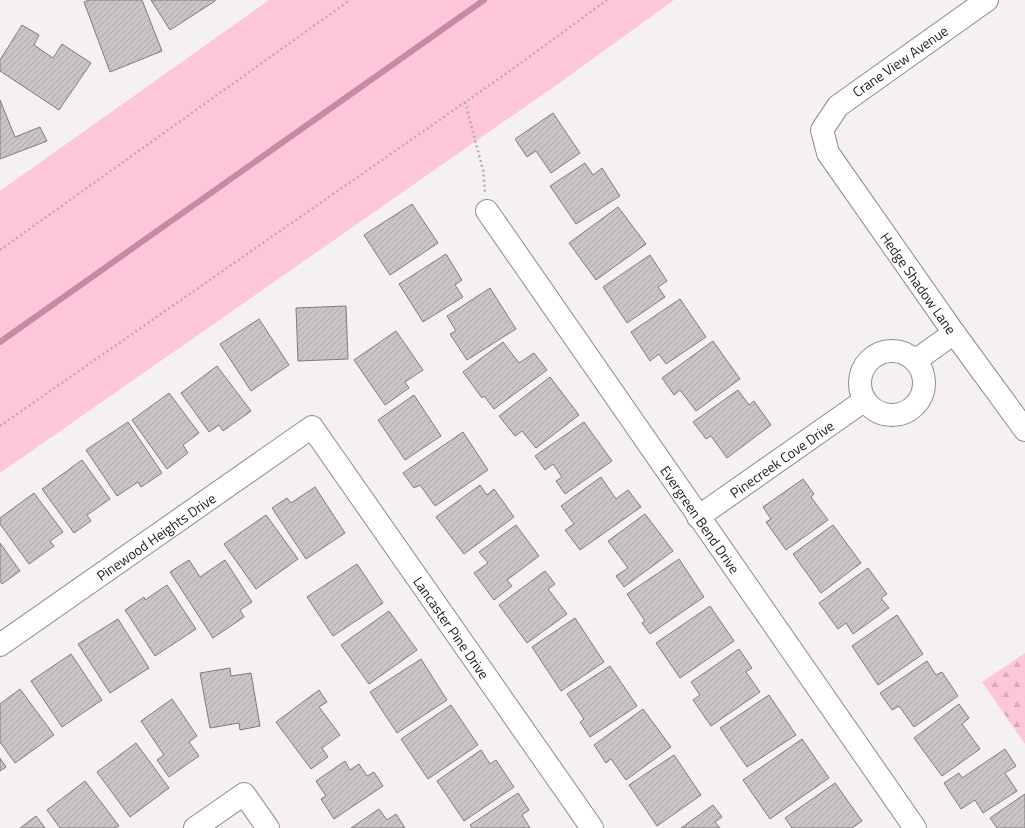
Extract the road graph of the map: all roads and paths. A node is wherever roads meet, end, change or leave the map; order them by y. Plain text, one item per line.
1 (350, 0) edge
2 (608, 0) edge
3 (987, 0) edge
4 (465, 102) junction
5 (822, 130) joint
6 (486, 211) joint
7 (0, 250) edge
8 (954, 333) junction
9 (915, 361) junction
10 (865, 400) junction
11 (0, 426) edge
12 (312, 426) joint
13 (1025, 430) edge
14 (698, 517) junction
15 (0, 645) edge
16 (195, 828) edge
17 (268, 828) edge
18 (592, 828) edge
19 (915, 828) edge

1 - 7 path
2 - 4 path
3 - 5 street, Crane View Avenue
4 - 6 path
4 - 11 path
5 - 8 street, Hedge Shadow Lane
6 - 14 street, Evergreen Bend Drive
8 - 9 street
8 - 13 street, Hedge Shadow Lane
9 - 10 street
9 - 10 street
10 - 14 street, Pinecreek Cove Drive
12 - 15 street, Pinewood Heights Drive
12 - 18 street, Lancaster Pine Drive
14 - 19 street, Evergreen Bend Drive
16 - 17 street

